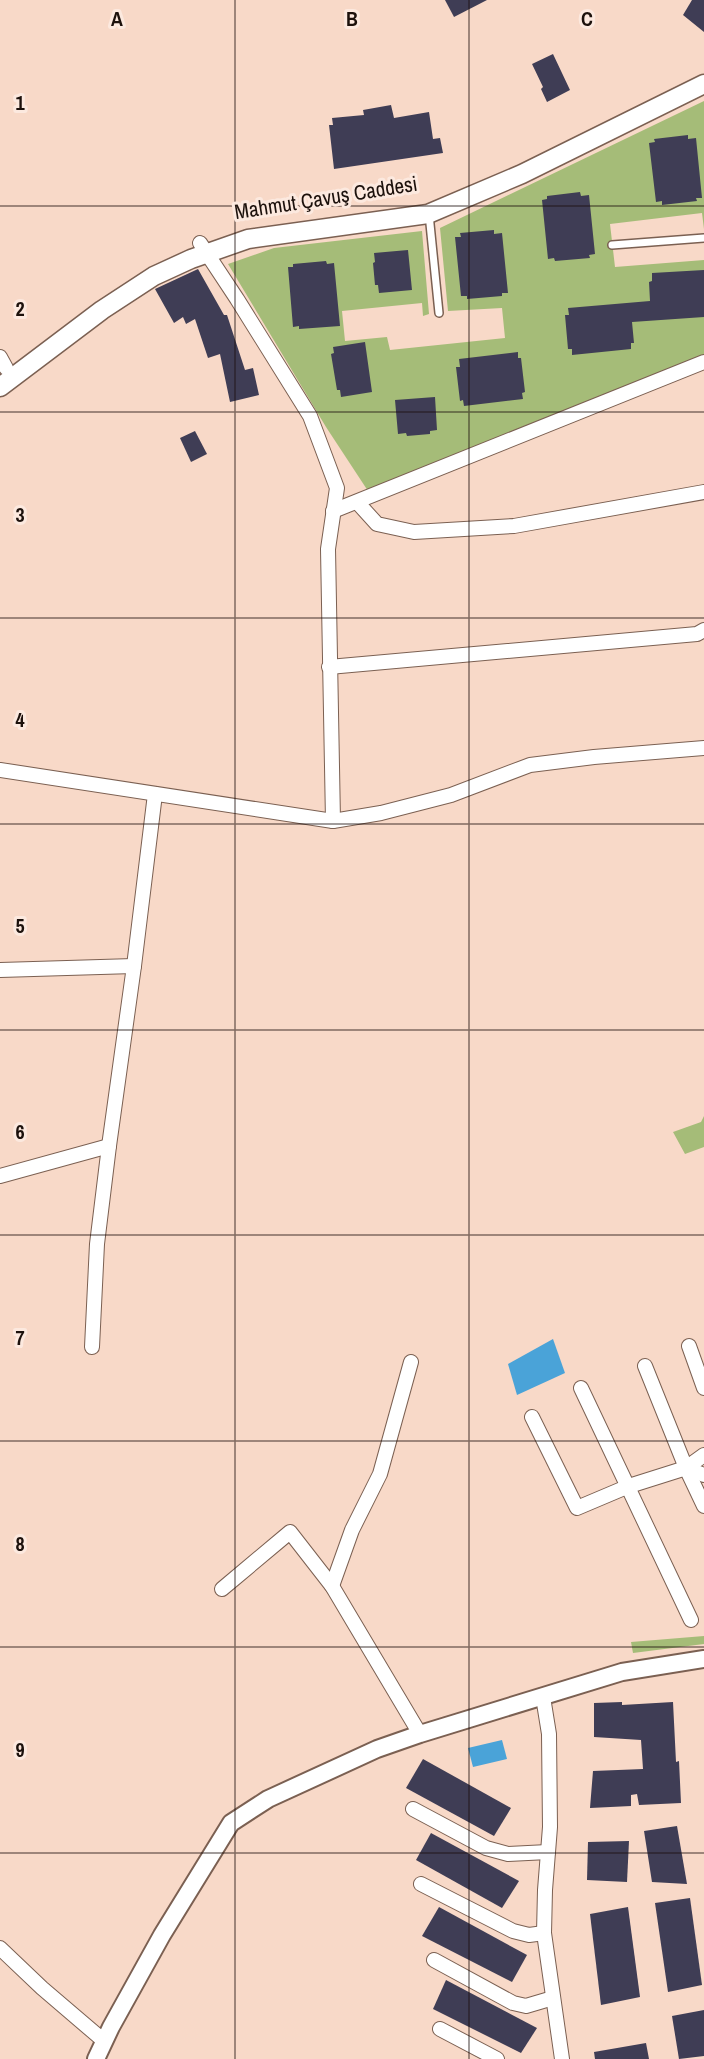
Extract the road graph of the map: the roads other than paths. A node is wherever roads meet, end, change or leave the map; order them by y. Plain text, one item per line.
1 (704, 72) edge
2 (704, 84) edge
3 (428, 210) junction
4 (704, 238) edge
5 (248, 239) junction
6 (612, 245) dead end
7 (203, 248) junction
8 (219, 272) junction
9 (439, 313) dead end
10 (704, 362) edge
11 (2, 366) edge
12 (0, 387) edge
13 (704, 492) edge
14 (357, 502) junction
15 (333, 511) junction
16 (704, 630) edge
17 (329, 667) junction
18 (704, 748) edge
19 (0, 770) edge
20 (155, 794) junction
21 (333, 821) junction
22 (134, 966) junction
23 (0, 970) edge
24 (109, 1146) junction
25 (0, 1176) edge
26 (689, 1346) dead end
27 (92, 1347) dead end
28 (411, 1362) dead end
29 (645, 1366) dead end
30 (581, 1388) dead end
31 (704, 1388) edge
32 (532, 1418) dead end
33 (704, 1455) edge
34 (686, 1468) junction
35 (704, 1476) edge
36 (629, 1486) junction
37 (704, 1506) edge
38 (332, 1586) junction
39 (222, 1589) dead end
40 (691, 1620) dead end
41 (704, 1659) edge
42 (543, 1697) junction
43 (420, 1734) junction
44 (413, 1809) dead end
45 (548, 1852) junction
46 (421, 1884) dead end
47 (544, 1933) junction
48 (0, 1948) edge
49 (434, 1959) dead end
50 (553, 1998) junction
51 (440, 2029) dead end
52 (104, 2041) junction
53 (96, 2059) edge
54 (497, 2059) edge
55 (562, 2059) edge

1 - 3 main road, Mahmut Çavuş Caddesi
2 - 3 main road
3 - 5 main road
3 - 7 main road, Mahmut Çavuş Caddesi
3 - 9 lane
4 - 6 lane
5 - 7 main road
5 - 8 street
7 - 8 street
7 - 11 main road, Mahmut Çavuş Caddesi
7 - 12 main road
8 - 15 street
10 - 14 street
13 - 14 street
14 - 15 street
15 - 17 street
16 - 17 street
17 - 21 street
18 - 21 street
19 - 20 street
20 - 21 street
20 - 22 street
22 - 23 street
22 - 24 street
24 - 25 street
24 - 27 street
26 - 31 street
28 - 38 street
29 - 34 street
30 - 36 street
32 - 36 street
33 - 34 street
34 - 35 street
34 - 36 street
34 - 37 street
36 - 40 street
38 - 39 street
38 - 43 street
41 - 42 street
42 - 43 street
42 - 45 street
43 - 52 street
44 - 45 street
45 - 47 street
46 - 47 street
47 - 50 street
48 - 52 street
49 - 50 street
50 - 55 street
51 - 54 street
52 - 53 street

